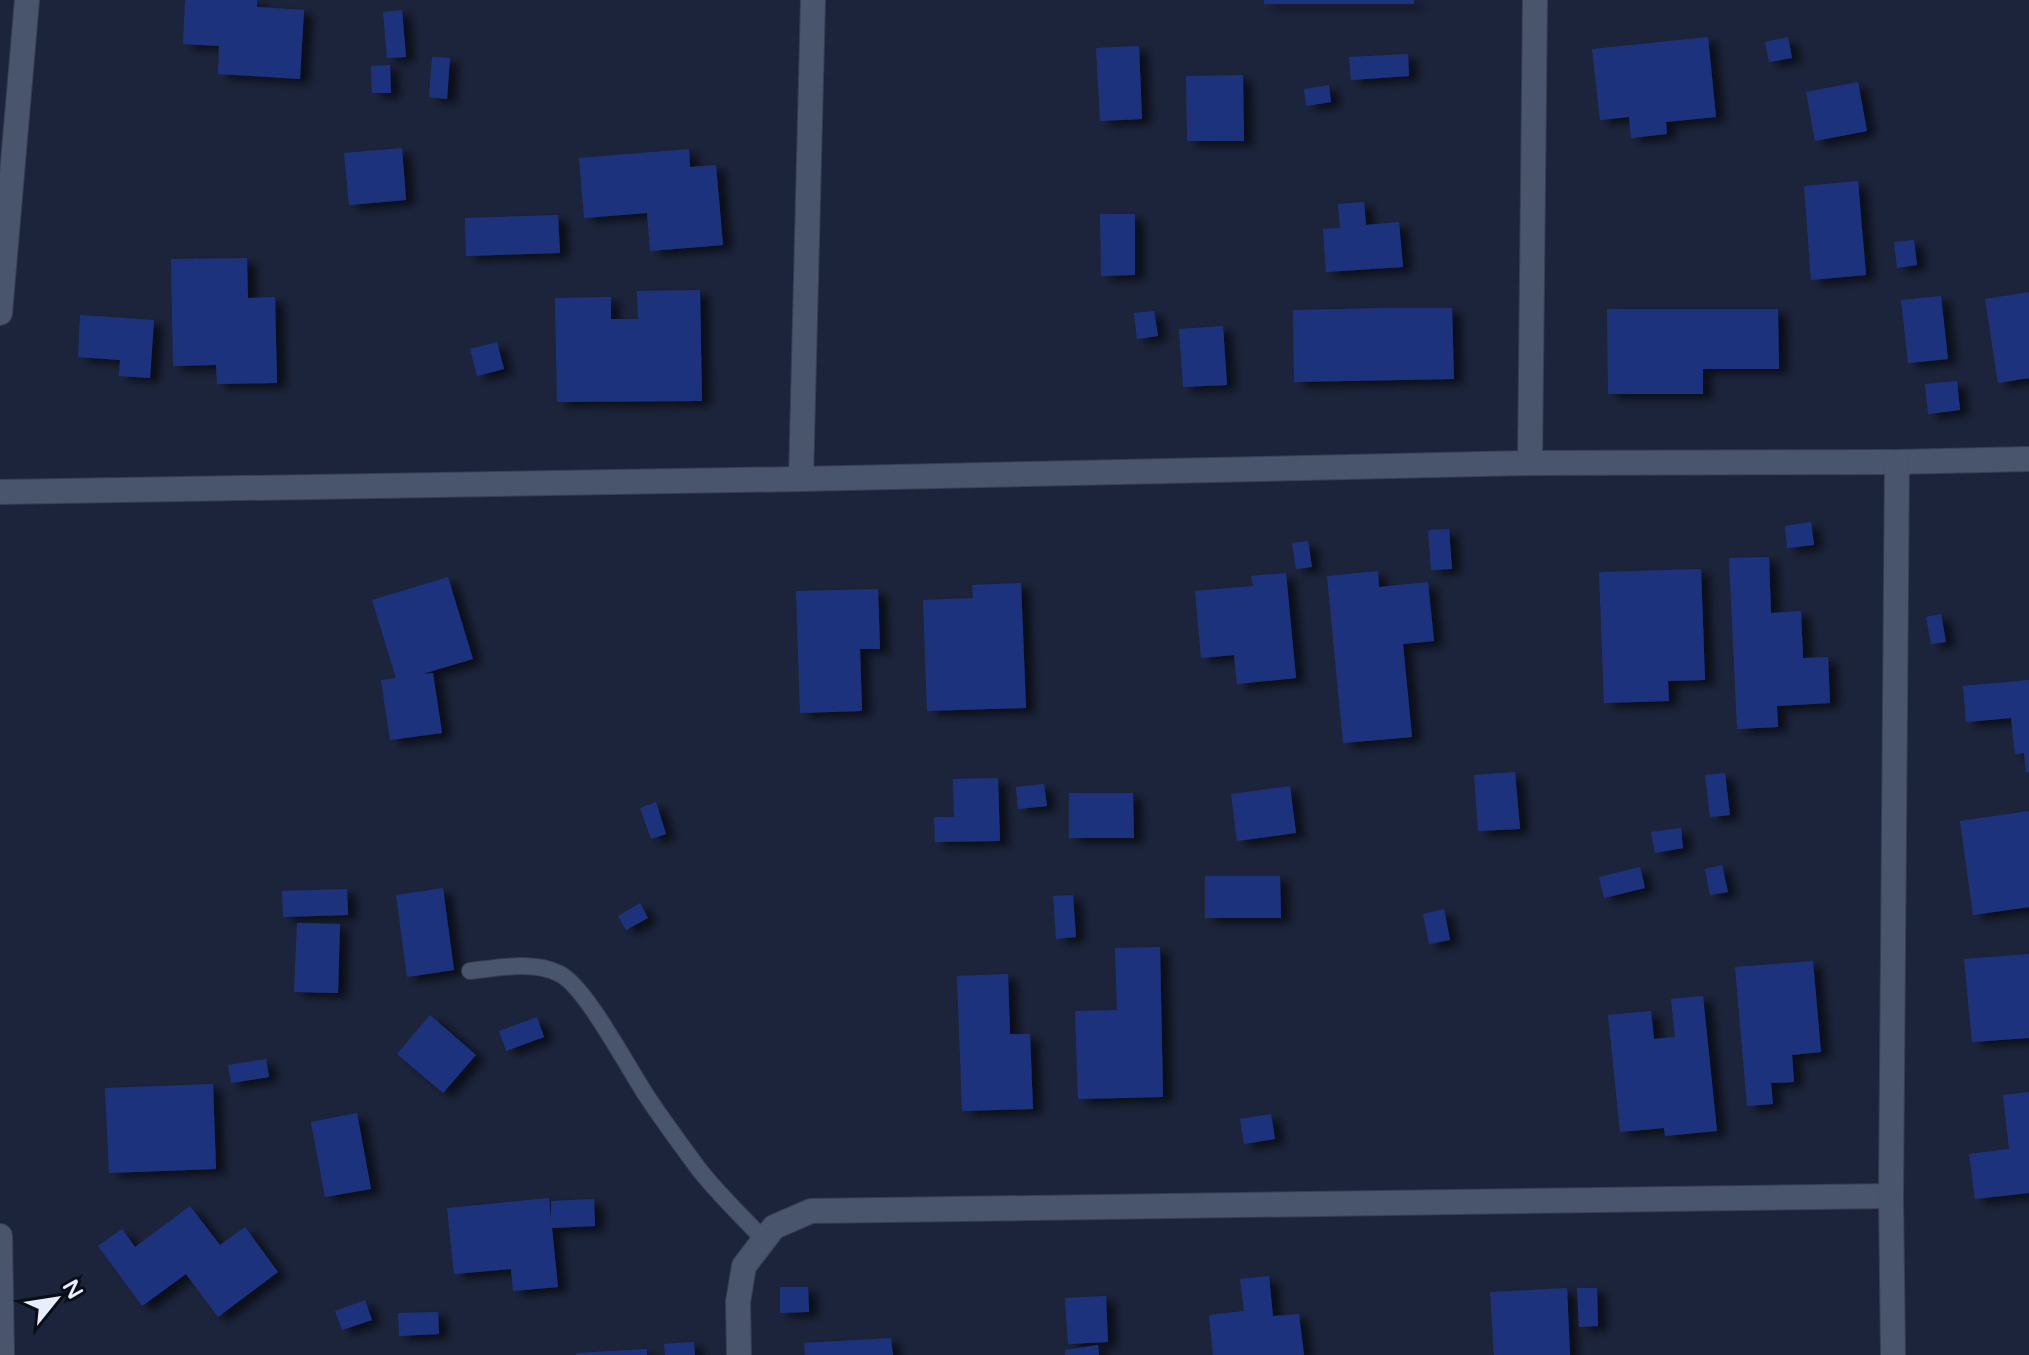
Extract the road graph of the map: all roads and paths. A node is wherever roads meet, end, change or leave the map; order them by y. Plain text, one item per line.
1 (27, 0) edge
2 (813, 0) edge
3 (1535, 0) edge
4 (0, 313) edge
5 (2029, 459) edge
6 (1897, 462) junction
7 (1530, 463) junction
8 (801, 479) junction
9 (0, 492) edge
10 (470, 971) dead end
11 (1891, 1196) junction
12 (0, 1236) edge
13 (764, 1240) junction
14 (2, 1355) edge
15 (739, 1355) edge
16 (1893, 1355) edge

1 - 4 street
2 - 8 street
3 - 7 street
5 - 6 street
6 - 7 street
6 - 11 street
7 - 8 street
8 - 9 street
10 - 13 lane
11 - 13 street
11 - 16 street
12 - 14 street
13 - 15 street

